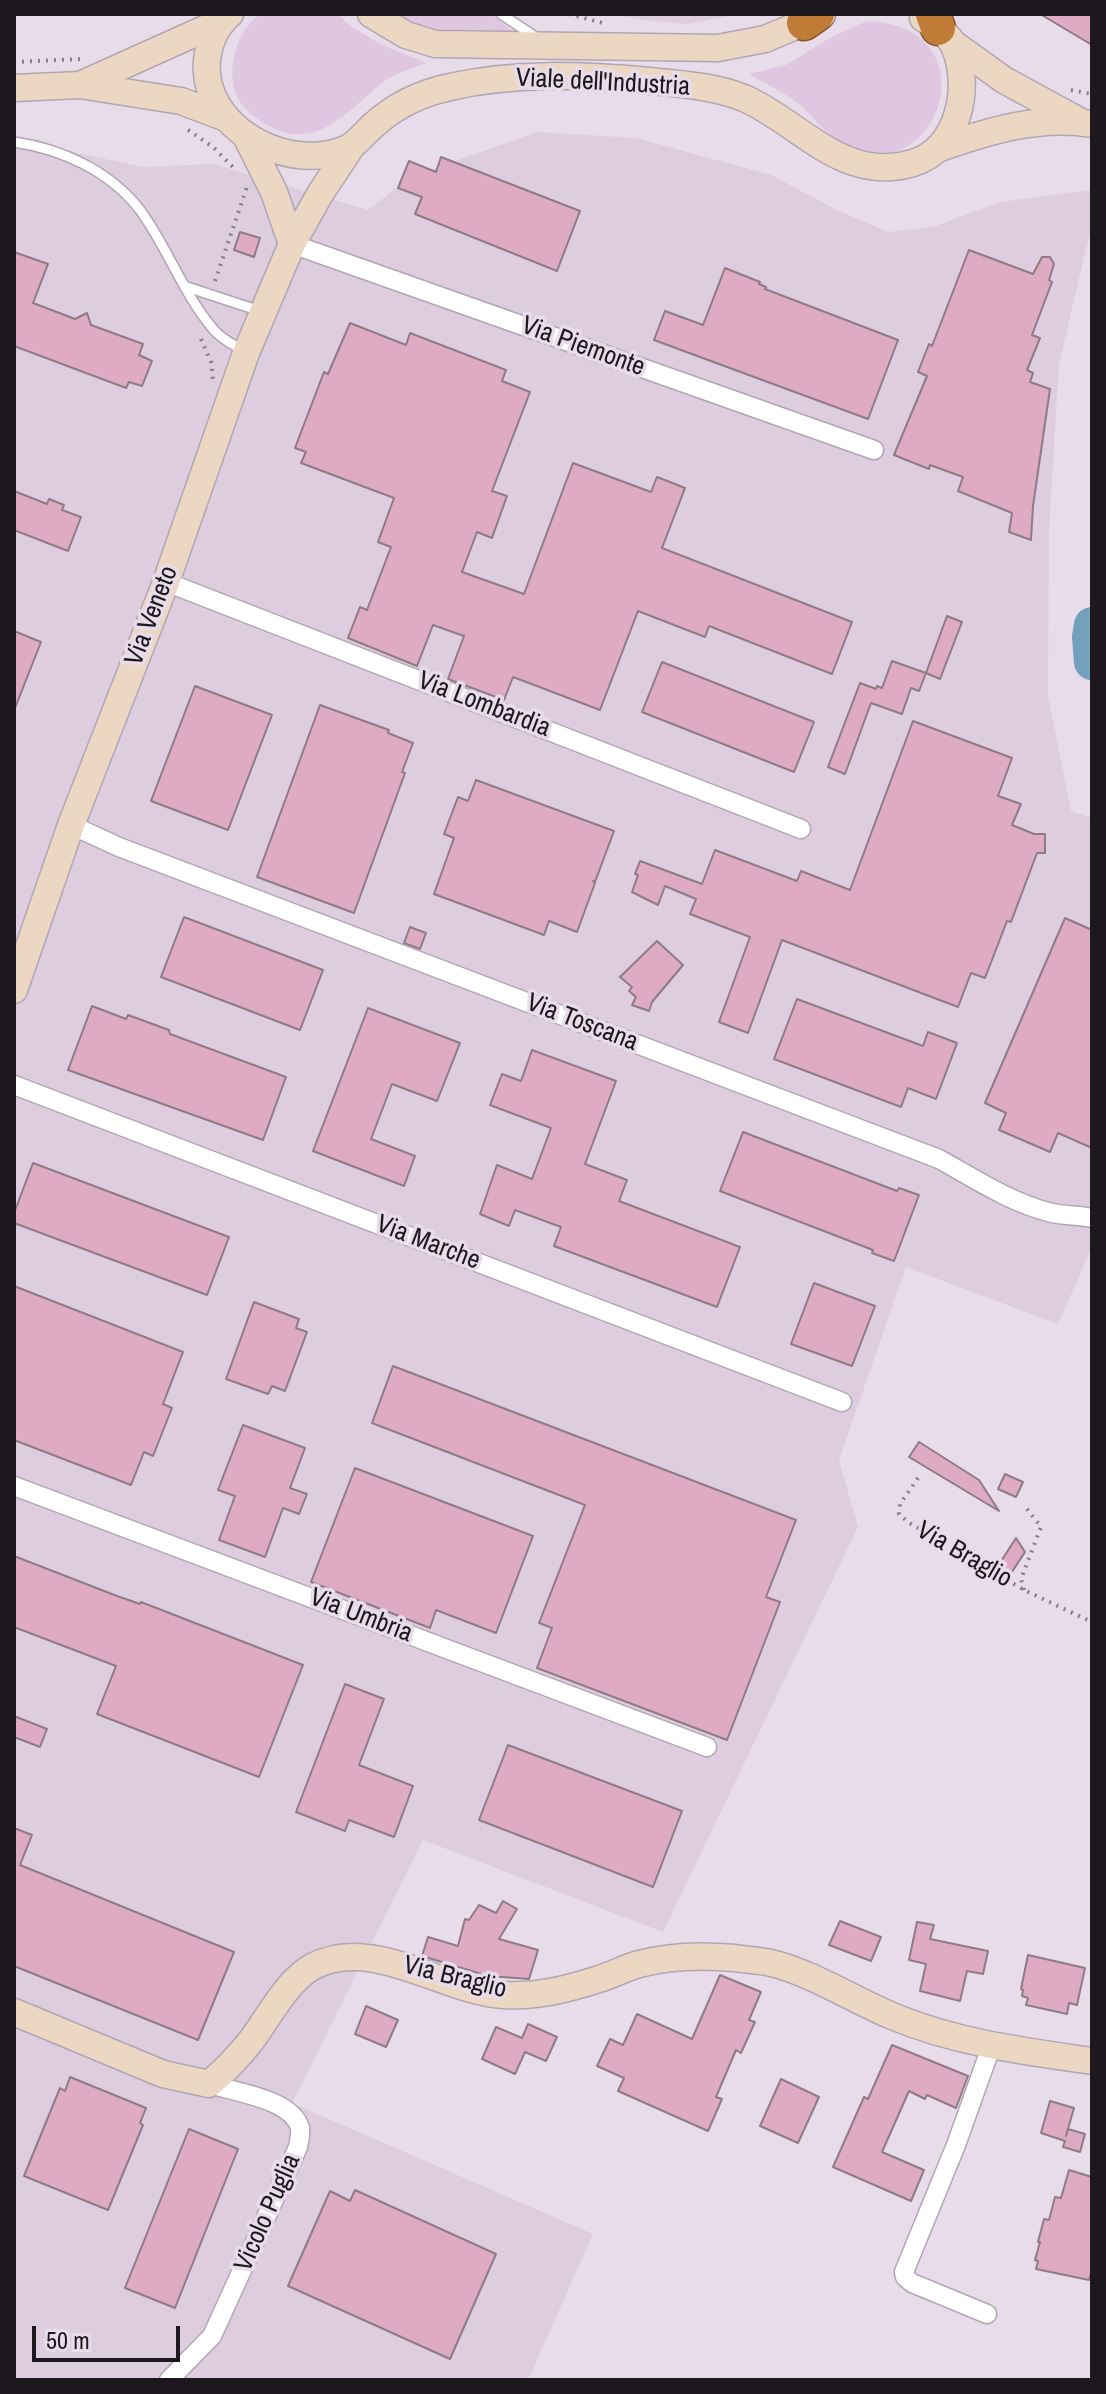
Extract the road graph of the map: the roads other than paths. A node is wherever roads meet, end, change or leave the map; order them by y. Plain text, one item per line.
1 (371, 14) edge
2 (501, 14) edge
3 (815, 17) edge
4 (225, 18) edge
5 (935, 25) edge
6 (550, 46) junction
7 (80, 85) junction
8 (14, 88) edge
9 (226, 118) junction
10 (1087, 124) edge
11 (246, 136) junction
12 (14, 142) edge
13 (351, 147) junction
14 (940, 148) junction
15 (292, 244) junction
16 (184, 286) junction
17 (262, 311) junction
18 (246, 353) junction
19 (874, 450) dead end
20 (166, 582) junction
21 (71, 825) junction
22 (801, 829) dead end
23 (14, 990) edge
24 (14, 1085) edge
25 (1092, 1218) edge
26 (842, 1402) dead end
27 (14, 1486) edge
28 (707, 1747) dead end
29 (14, 2012) edge
30 (991, 2047) junction
31 (1092, 2061) edge
32 (209, 2084) junction
33 (987, 2314) dead end
34 (169, 2380) edge

1 - 6 main road, Viale dell'Industria
2 - 6 lane, Viale dell'Industria
3 - 6 main road, Viale dell'Industria
4 - 7 main road
4 - 9 main road
5 - 10 main road, Viale dell'Industria
5 - 14 main road, Viale dell'Industria
7 - 8 main road
7 - 9 main road
9 - 11 main road
10 - 14 main road, Viale dell'Industria
11 - 13 main road
11 - 15 main road
12 - 16 lane
13 - 14 main road, Viale dell'Industria
13 - 15 main road, Via Veneto
15 - 17 main road, Via Veneto
15 - 19 street, Via Piemonte
16 - 17 lane
16 - 18 lane
17 - 18 main road, Via Veneto
18 - 20 main road, Via Veneto
20 - 21 main road, Via Veneto
20 - 22 street, Via Lombardia
21 - 23 main road, Via Veneto
21 - 25 street, Via Toscana
24 - 26 street, Via Marche
27 - 28 street, Via Umbria
29 - 32 main road
30 - 31 main road, Via Braglio
30 - 32 main road, Via Braglio
30 - 33 street
32 - 34 street, Vicolo Puglia

